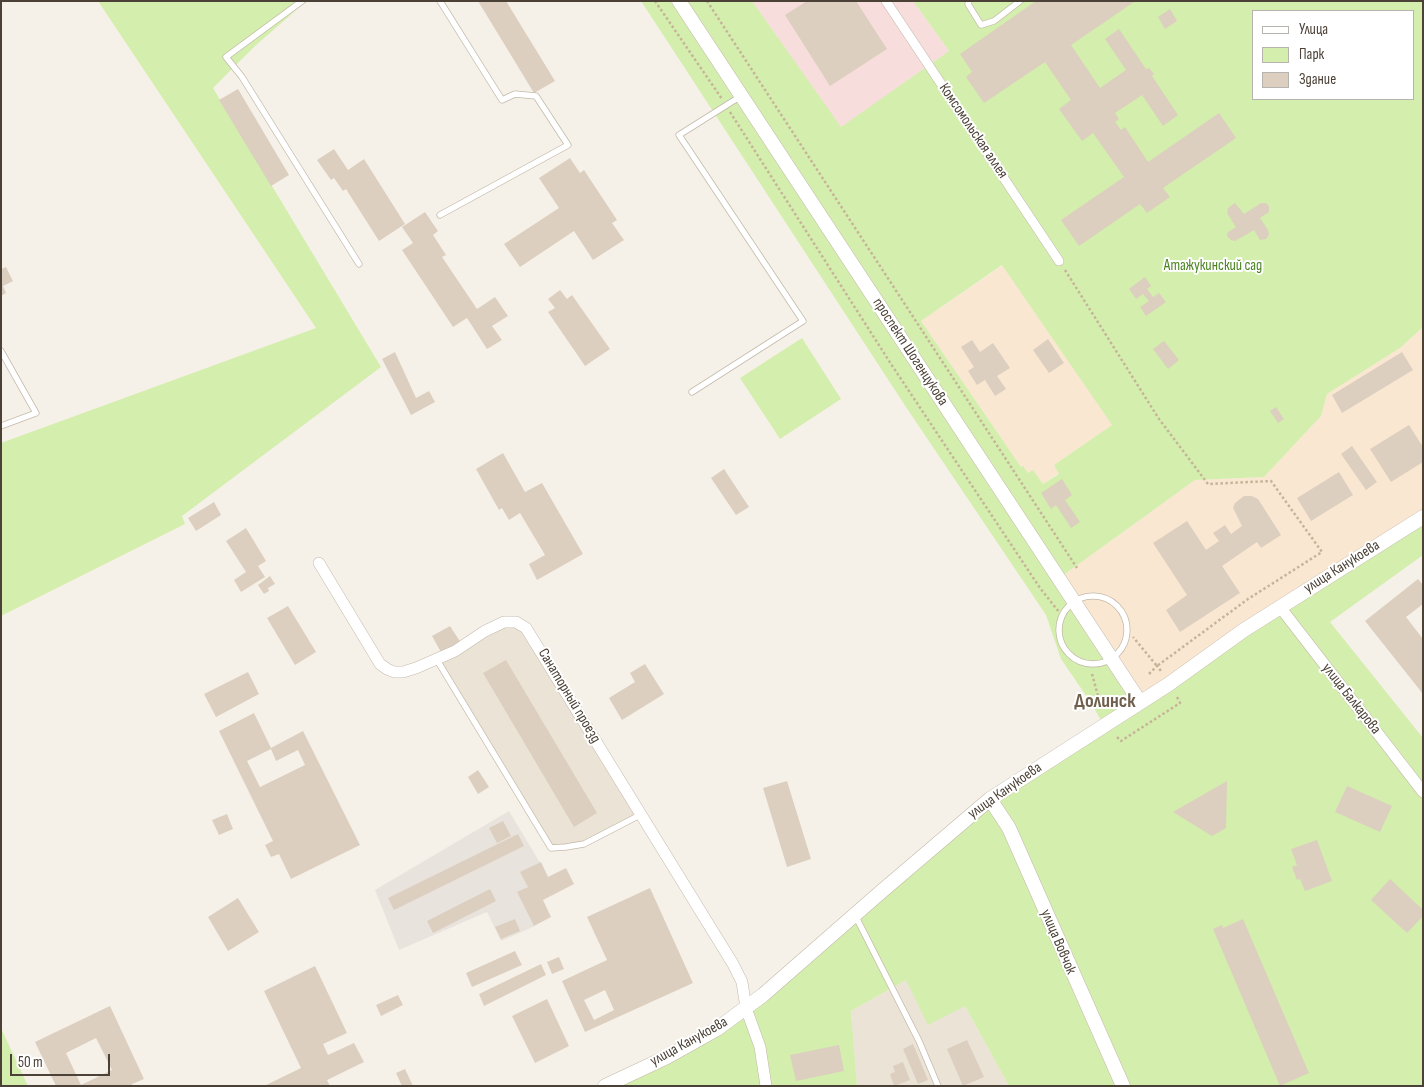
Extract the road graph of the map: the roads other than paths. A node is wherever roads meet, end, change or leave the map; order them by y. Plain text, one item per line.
1 (302, 1) edge
2 (440, 1) edge
3 (679, 1) edge
4 (886, 1) edge
5 (969, 1) edge
6 (1020, 1) edge
7 (741, 96) junction
8 (440, 215) dead end
9 (1059, 262) road end
10 (359, 264) dead end
11 (1, 351) edge
12 (692, 392) dead end
13 (1, 426) edge
14 (1423, 517) edge
15 (319, 562) dead end
16 (1073, 602) junction
17 (1280, 607) junction
18 (1111, 659) junction
19 (437, 660) junction
20 (1140, 702) junction
21 (1423, 792) edge
22 (990, 799) junction
23 (640, 815) junction
24 (854, 914) junction
25 (746, 1008) junction
26 (605, 1086) edge
27 (766, 1086) edge
28 (938, 1086) edge
29 (1123, 1086) edge

1 - 10 lane
2 - 8 lane
3 - 7 street, проспект Шогенцукова
4 - 9 street, Комсомольская аллея
5 - 6 lane
7 - 12 lane
7 - 16 street, проспект Шогенцукова
11 - 13 lane
14 - 17 street, улица Канукоева
15 - 19 street, Санаторный проезд
16 - 18 street, проспект Шогенцукова
16 - 18 lane
16 - 18 lane
17 - 20 street, улица Канукоева
17 - 21 street, улица Балкарова
18 - 20 street, проспект Шогенцукова
19 - 23 lane
19 - 23 street, Санаторный проезд
20 - 22 street, улица Канукоева
22 - 24 street, улица Канукоева
22 - 29 street, улица Вовчок
23 - 25 street, Санаторный проезд
24 - 25 street, улица Канукоева
24 - 28 lane
25 - 26 street, улица Канукоева
25 - 27 street, Санаторный проезд

